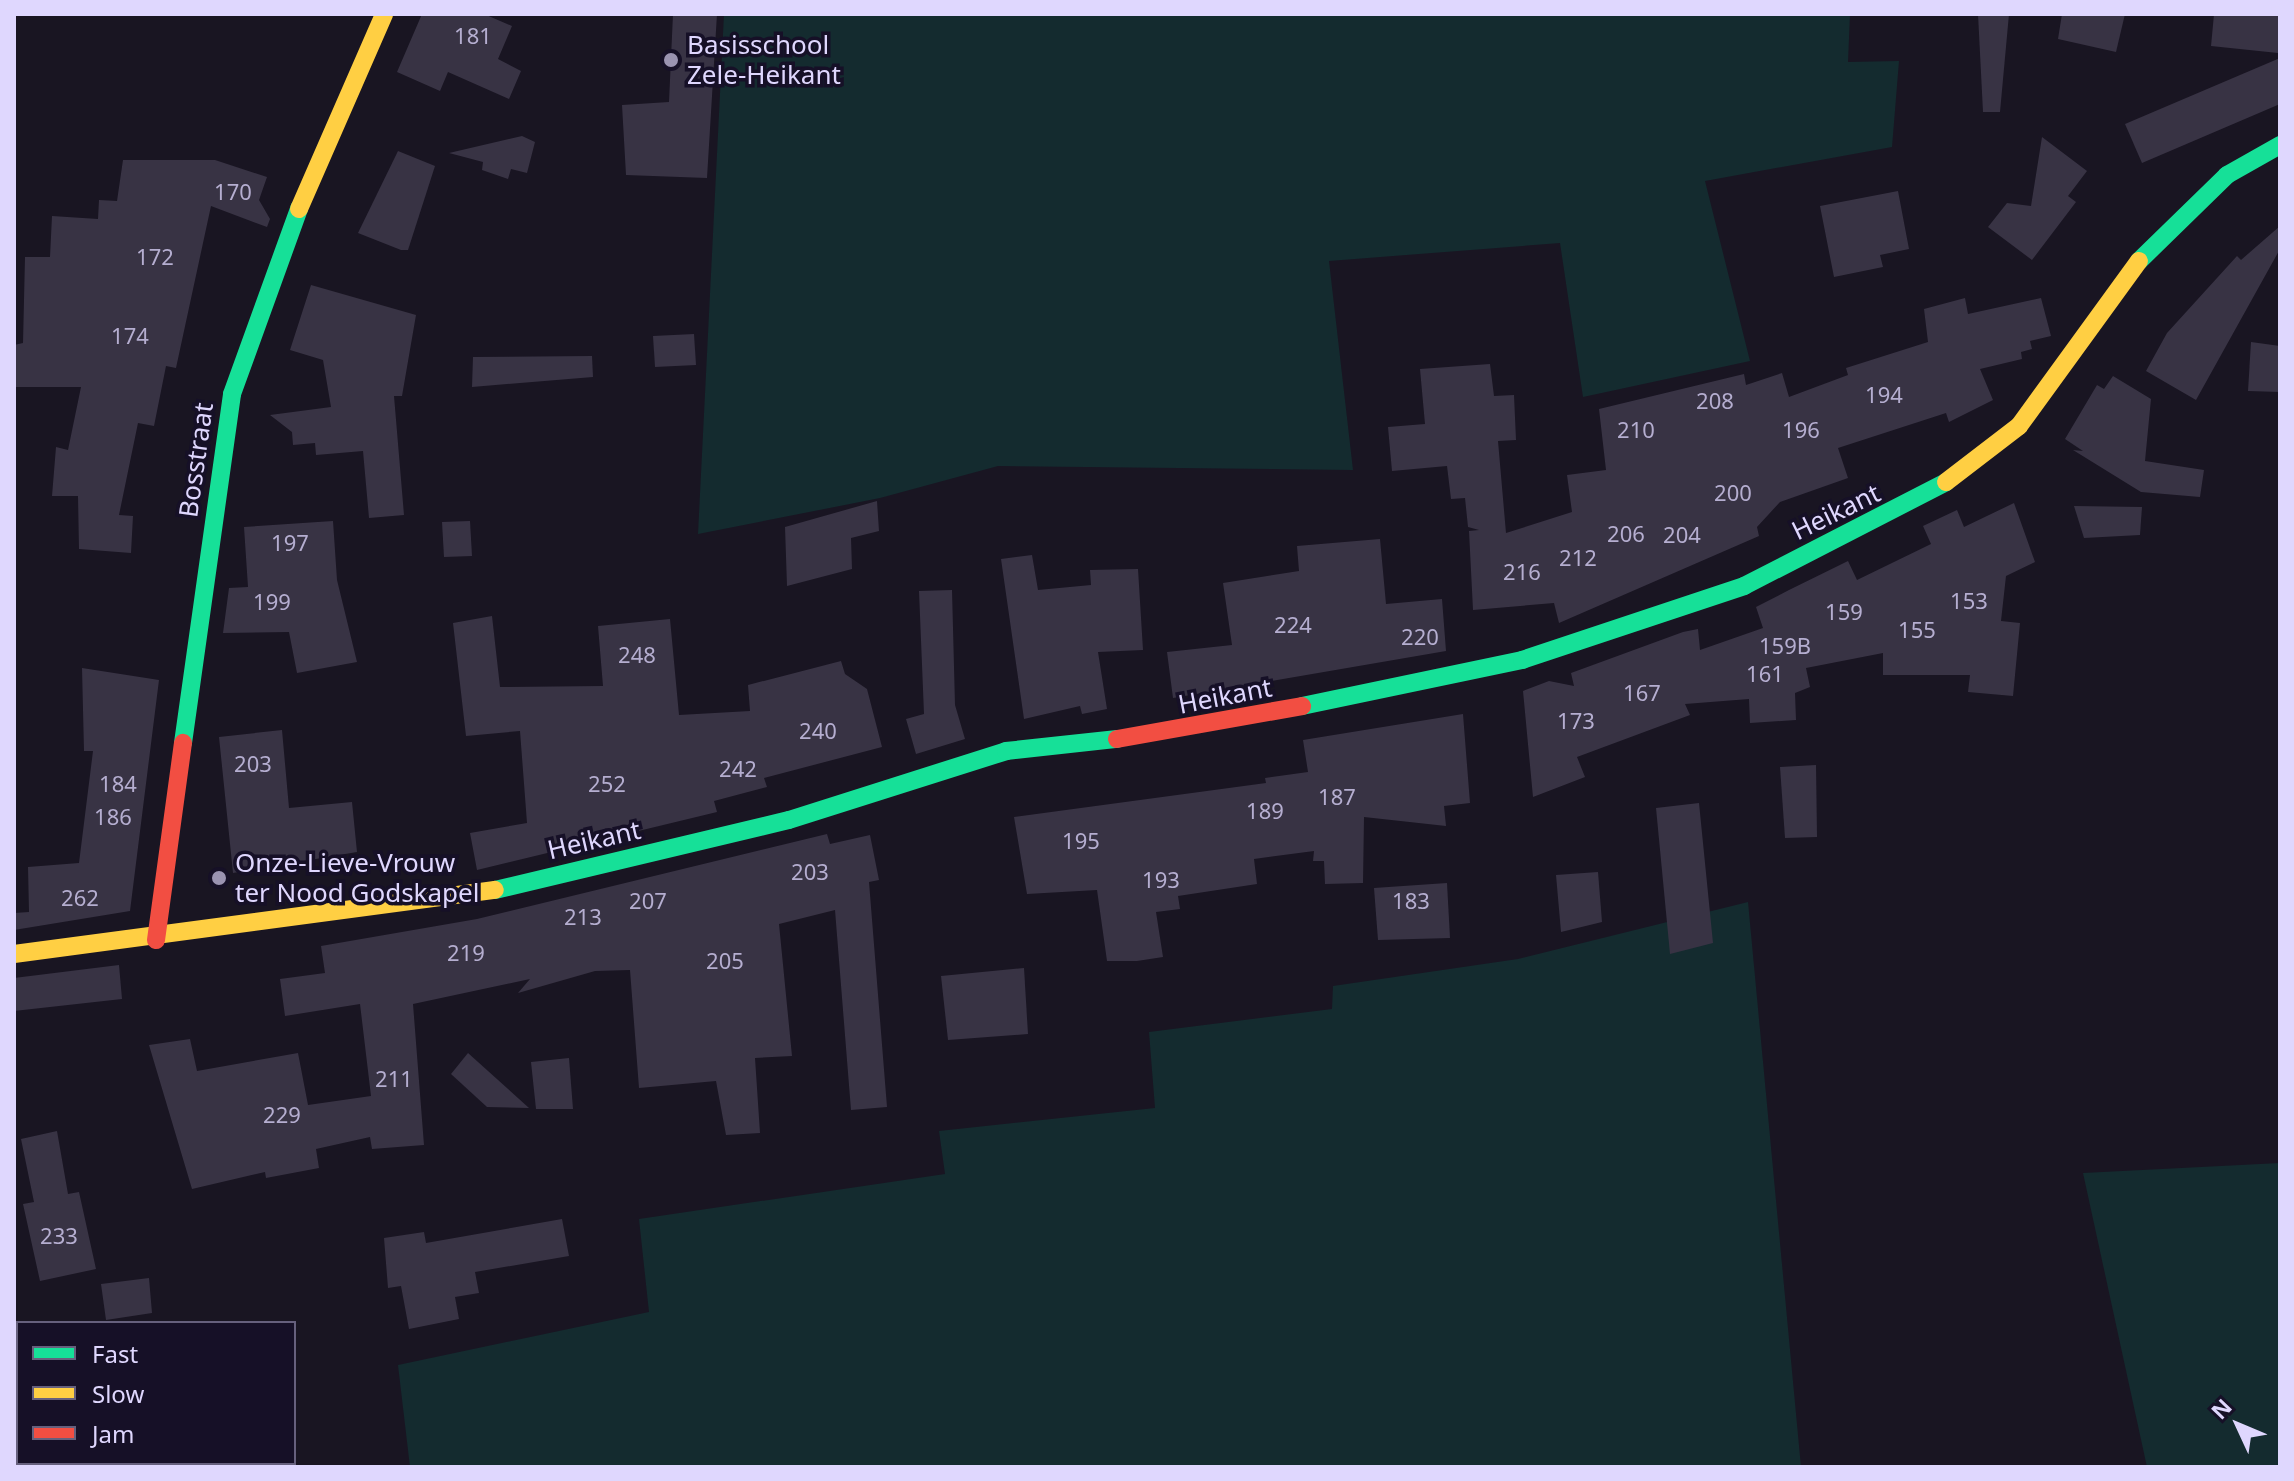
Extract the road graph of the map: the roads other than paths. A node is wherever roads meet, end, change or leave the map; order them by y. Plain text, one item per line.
1 (384, 14) edge
2 (2280, 145) edge
3 (156, 940) junction
4 (14, 954) edge

1 - 3 street, Bosstraat
2 - 3 street, Heikant
3 - 4 street, Heikant

